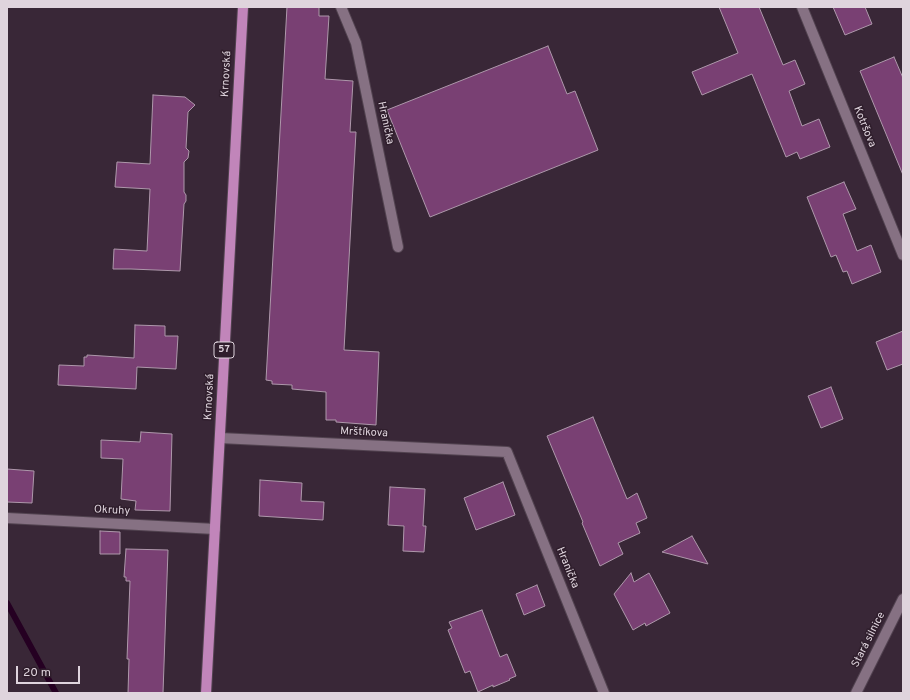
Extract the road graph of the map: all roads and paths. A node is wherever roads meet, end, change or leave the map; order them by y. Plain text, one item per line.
1 (243, 7) edge
2 (341, 7) edge
3 (802, 7) edge
4 (398, 247) dead end
5 (903, 255) edge
6 (220, 438) junction
7 (507, 452) joint
8 (7, 518) edge
9 (215, 529) junction
10 (903, 599) edge
11 (206, 693) edge
12 (604, 693) edge
13 (856, 693) edge

1 - 6 main road, Krnovská / 57
2 - 4 street, Hranička
3 - 5 street, Kotršova
6 - 7 street, Mrštíkova
6 - 9 main road, Krnovská / 57
7 - 12 street, Hranička
8 - 9 street, Okruhy
9 - 11 main road, Krnovská / 57
10 - 13 street, Stará silnice

